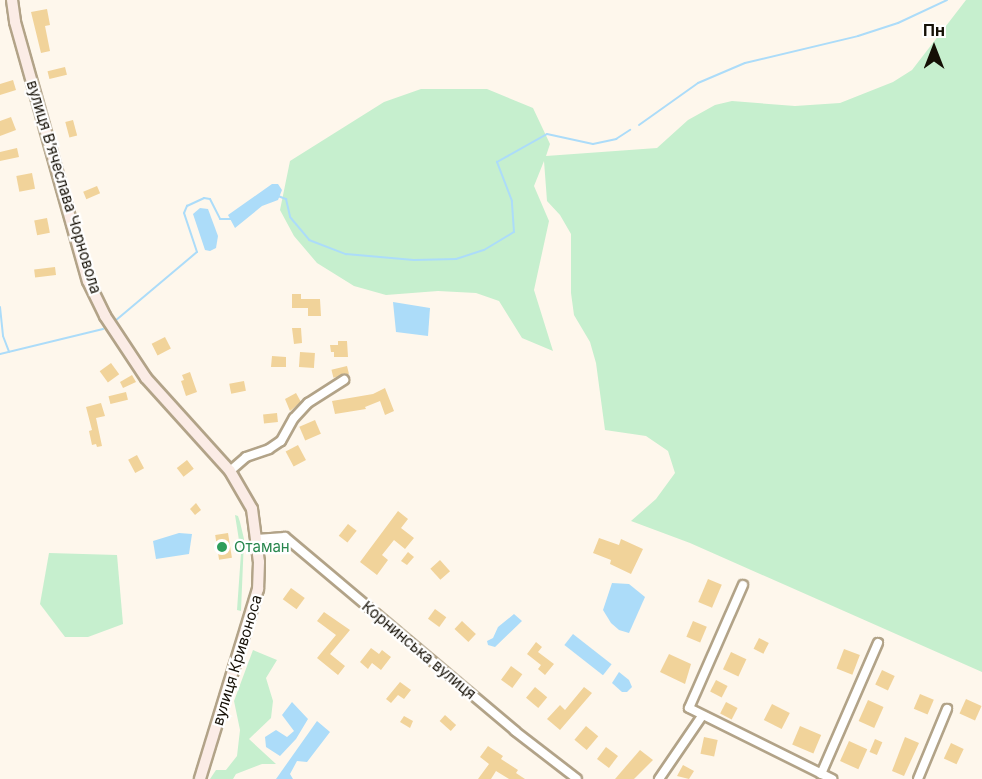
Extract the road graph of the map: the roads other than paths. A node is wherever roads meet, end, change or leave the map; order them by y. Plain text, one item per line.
1 (12, 0) edge
2 (344, 380) dead end
3 (230, 471) junction
4 (256, 539) junction
5 (743, 585) dead end
6 (878, 643) dead end
7 (947, 709) dead end
8 (702, 716) junction
9 (821, 774) junction
10 (200, 779) edge
11 (577, 779) edge
12 (659, 779) edge
13 (832, 779) edge
14 (918, 779) edge

1 - 3 main road, вулиця Вʼячеслава Чорновола
2 - 3 street
3 - 4 main road, вулиця Вʼячеслава Чорновола
4 - 10 main road, вулиця Кривоноса
4 - 11 street, Корнинська вулиця
5 - 8 street
6 - 9 street
7 - 14 street
8 - 9 street
8 - 12 street
9 - 13 street

